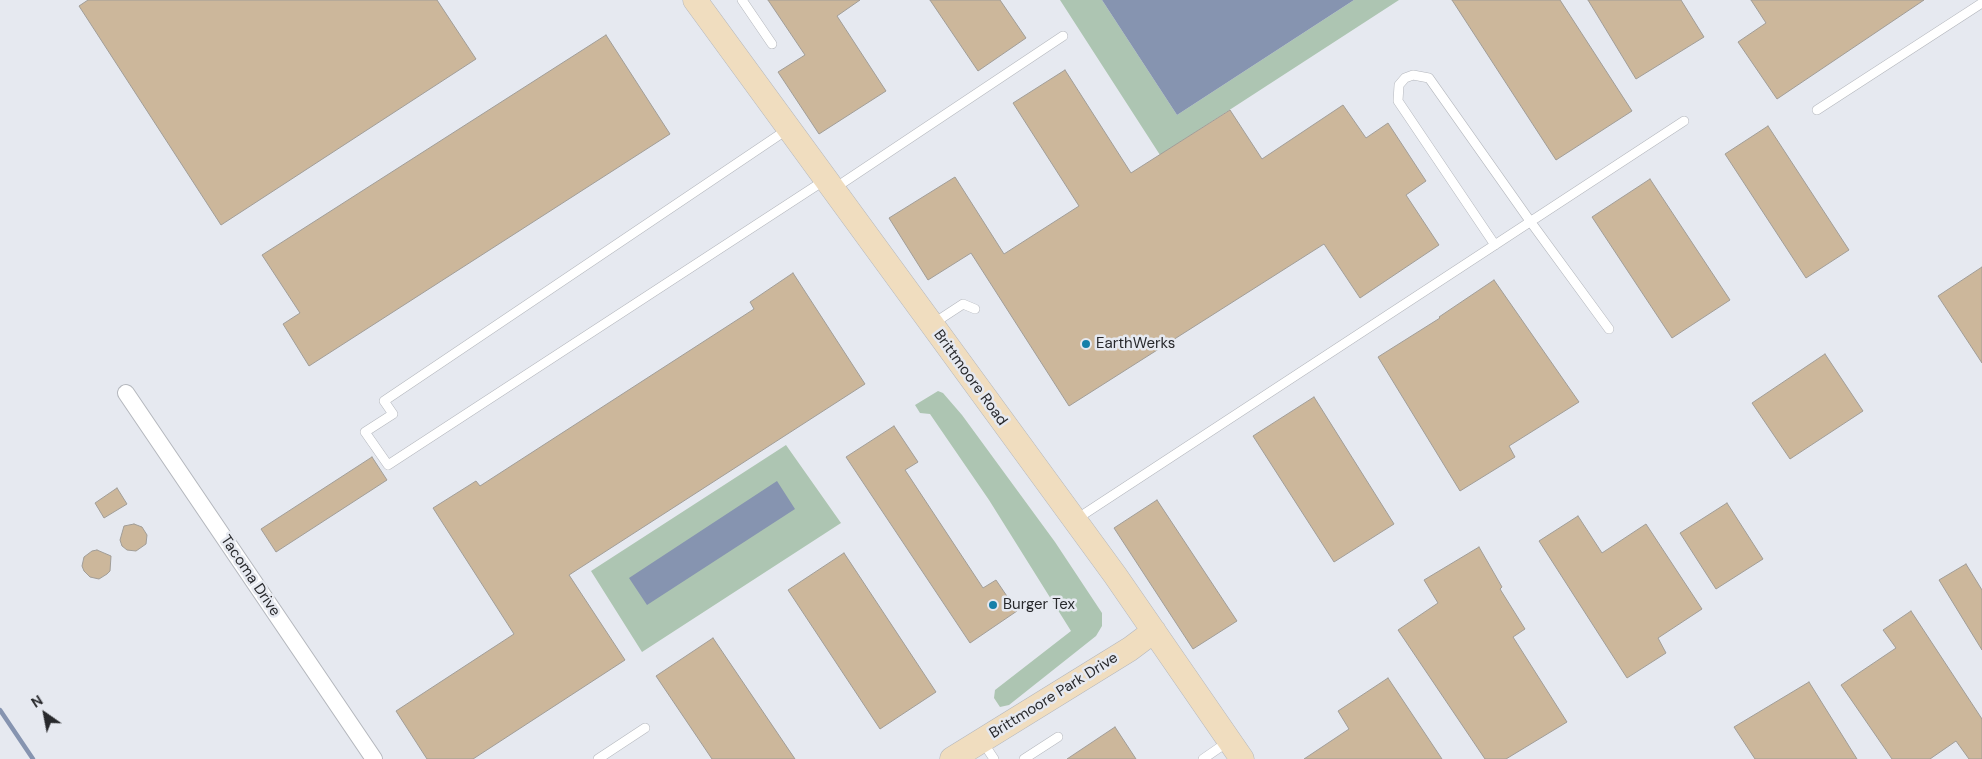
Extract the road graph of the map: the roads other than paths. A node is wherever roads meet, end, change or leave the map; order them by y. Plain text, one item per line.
1 (695, 0) edge
2 (742, 0) edge
3 (1982, 3) edge
4 (1063, 36) dead end
5 (772, 44) dead end
6 (1817, 110) dead end
7 (1684, 121) dead end
8 (788, 129) junction
9 (829, 185) junction
10 (1530, 221) junction
11 (1495, 245) junction
12 (975, 309) dead end
13 (931, 325) junction
14 (1609, 329) dead end
15 (126, 393) dead end
16 (1075, 520) junction
17 (1154, 631) junction
18 (645, 728) dead end
19 (1058, 737) dead end
20 (988, 750) edge
21 (1236, 750) edge
22 (374, 759) edge
23 (598, 759) edge
24 (952, 759) edge
25 (1024, 759) edge
26 (1203, 759) edge

1 - 8 main road, Brittmoore Road
2 - 5 lane
3 - 6 lane
4 - 9 lane
7 - 10 lane
8 - 9 main road, Brittmoore Road
8 - 9 lane
9 - 13 main road, Brittmoore Road
10 - 11 lane
10 - 11 lane
10 - 14 lane
11 - 16 lane
12 - 13 lane
13 - 16 main road, Brittmoore Road
15 - 22 street, Tacoma Drive
16 - 17 main road, Brittmoore Road
17 - 20 main road, Brittmoore Park Drive
17 - 21 main road, Brittmoore Road
18 - 23 lane
19 - 25 lane
20 - 24 main road, Brittmoore Park Drive
21 - 26 lane

